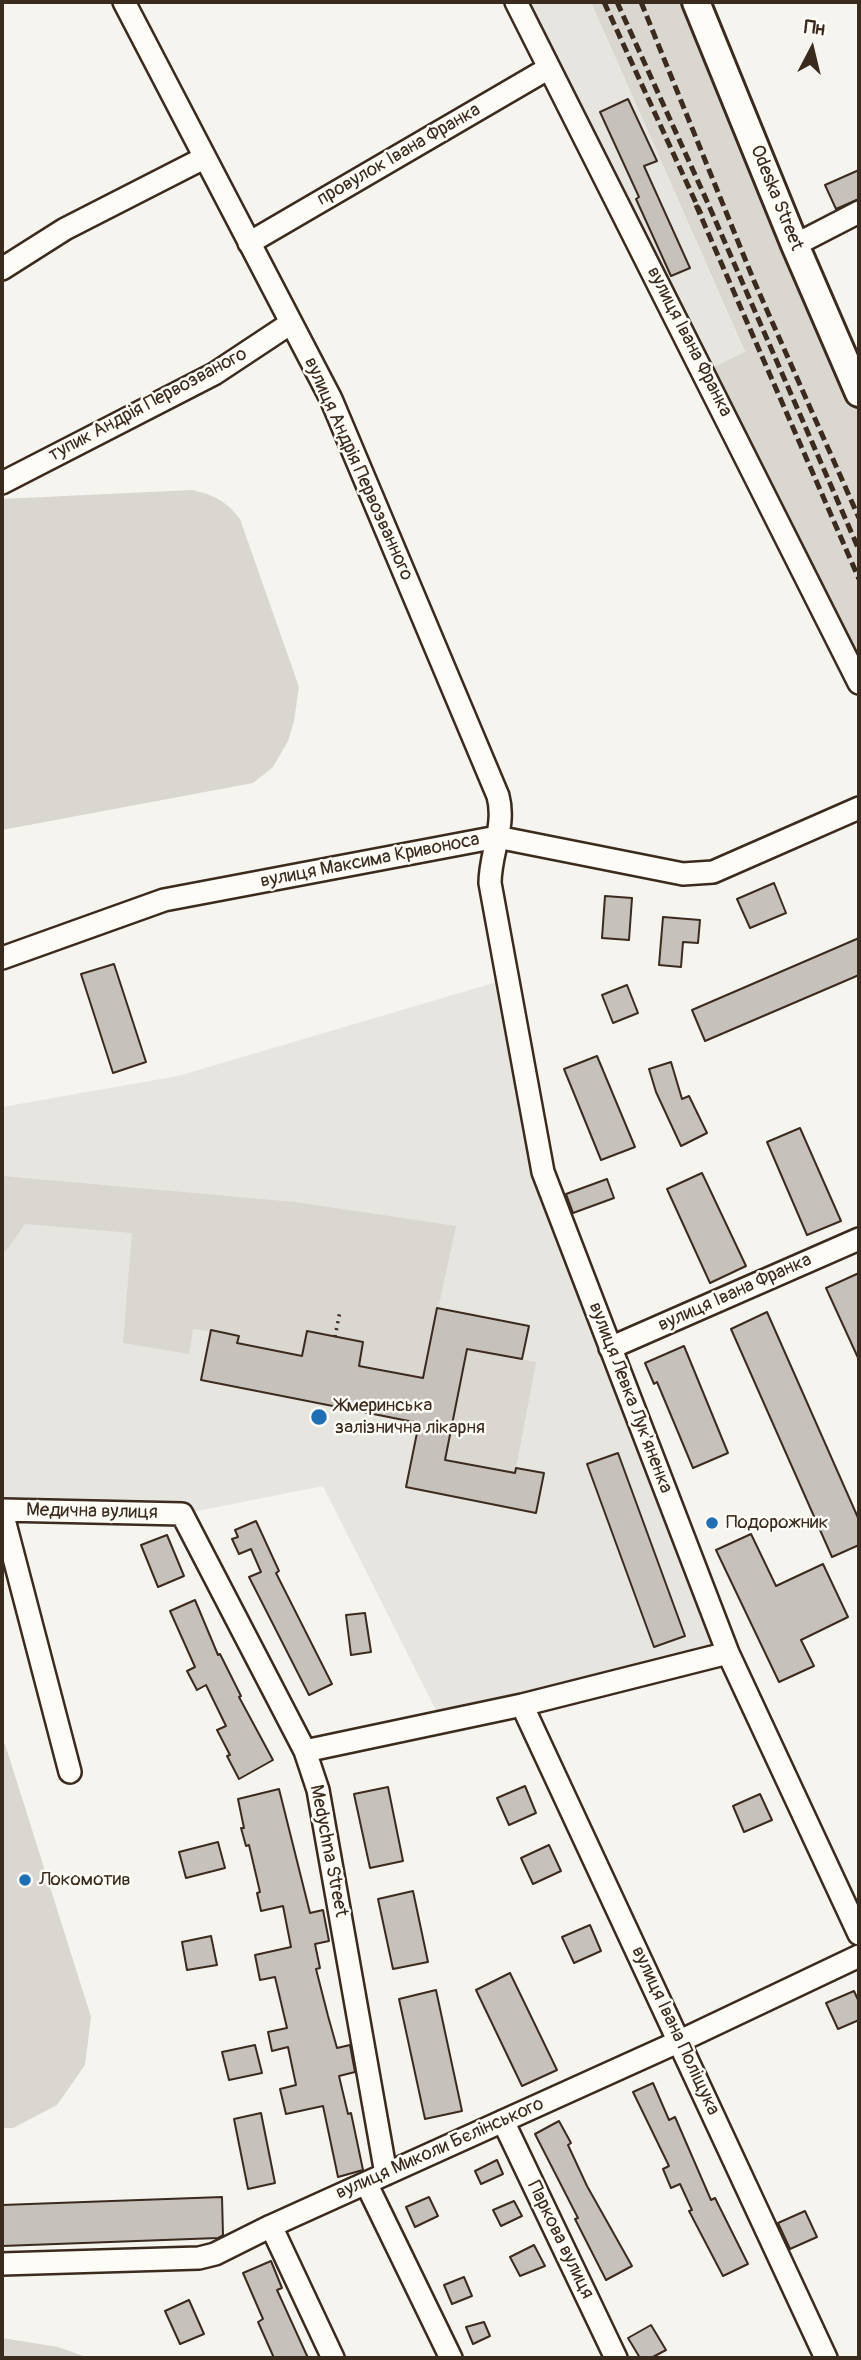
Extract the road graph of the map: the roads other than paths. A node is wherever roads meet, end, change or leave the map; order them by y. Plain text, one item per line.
1 (124, 2) edge
2 (516, 2) edge
3 (696, 2) edge
4 (549, 68) junction
5 (204, 158) junction
6 (859, 212) edge
7 (249, 243) junction
8 (795, 245) junction
9 (2, 269) edge
10 (291, 323) junction
11 (859, 393) edge
12 (2, 483) edge
13 (859, 683) edge
14 (859, 808) edge
15 (497, 837) junction
16 (2, 958) edge
17 (859, 1239) edge
18 (610, 1349) junction
19 (2, 1511) edge
20 (728, 1653) junction
21 (523, 1704) junction
22 (304, 1751) junction
23 (70, 1772) dead end
24 (859, 1934) edge
25 (859, 1956) edge
26 (680, 2041) junction
27 (503, 2121) junction
28 (386, 2174) junction
29 (366, 2183) junction
30 (271, 2225) junction
31 (2, 2264) edge
32 (333, 2358) edge
33 (451, 2358) edge
34 (617, 2358) edge
35 (826, 2358) edge

1 - 5 street, вулиця Андрія Первозванного
2 - 4 street, вулиця Івана Франка
3 - 8 main road, Odeska Street
4 - 7 street, провулок Івана Франка
4 - 13 street, вулиця Івана Франка
5 - 7 street, вулиця Андрія Первозванного
5 - 9 street
6 - 8 street
7 - 10 street, вулиця Андрія Первозванного
8 - 11 main road, Odeska Street
10 - 12 street, тупик Андрія Первозваного
10 - 15 street, вулиця Андрія Первозванного
14 - 15 street, вулиця Максима Кривоноса
15 - 16 street, вулиця Максима Кривоноса
15 - 18 street, вулиця Левка Лук'яненка
17 - 18 street, вулиця Івана Франка
18 - 20 street, вулиця Левка Лук'яненка
19 - 22 street, Medychna Street
19 - 23 street
20 - 21 street
20 - 24 street, вулиця Левка Лук'яненка
21 - 22 street
21 - 26 street, вулиця Івана Поліщука
22 - 28 street, Medychna Street
25 - 26 street, вулиця Миколи Бєлінського
26 - 27 street, вулиця Миколи Бєлінського
26 - 35 street, вулиця Івана Поліщука
27 - 28 street, вулиця Миколи Бєлінського
27 - 34 street, Паркова вулиця
28 - 29 street, вулиця Миколи Бєлінського
29 - 30 street, вулиця Миколи Бєлінського
29 - 33 street
30 - 31 street, вулиця Миколи Бєлінського
30 - 32 street

